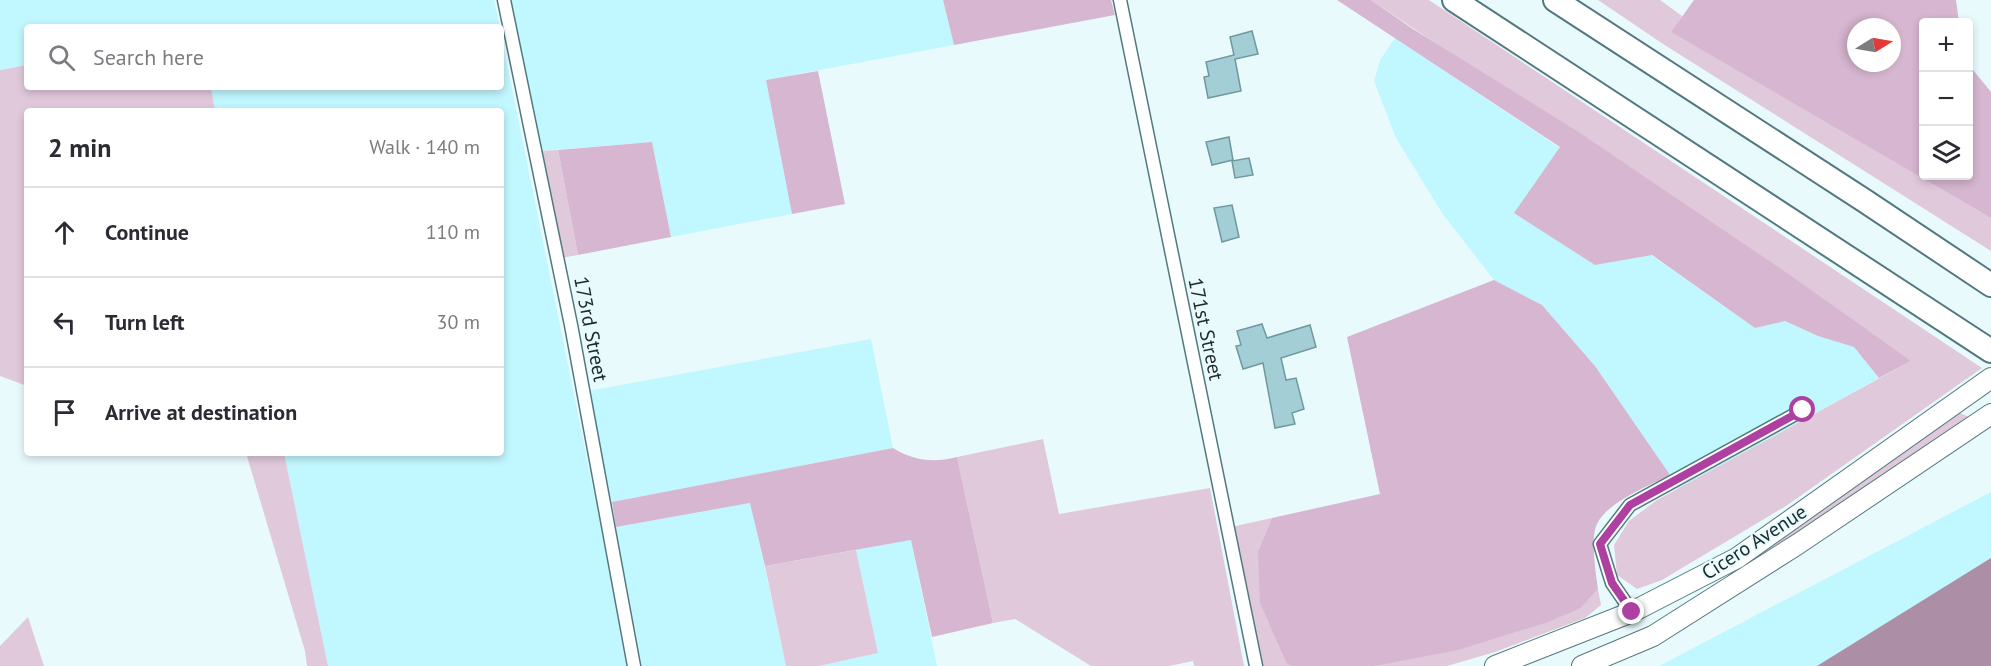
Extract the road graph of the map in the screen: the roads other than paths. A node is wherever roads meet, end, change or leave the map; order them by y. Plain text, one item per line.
1 (504, 0) edge
2 (1120, 0) edge
3 (1454, 0) edge
4 (1555, 0) edge
5 (1991, 285) edge
6 (1991, 351) edge
7 (1989, 380) edge
8 (1803, 410) dead end
9 (1991, 414) edge
10 (1632, 612) junction
11 (634, 666) edge
12 (1256, 666) edge
13 (1495, 666) edge
14 (1582, 666) edge

1 - 11 street, 173rd Street
2 - 12 street, 171st Street
3 - 6 highway
4 - 5 highway
7 - 10 main road, Cicero Avenue
8 - 10 street
9 - 14 main road, Cicero Avenue
10 - 13 main road, Cicero Avenue

